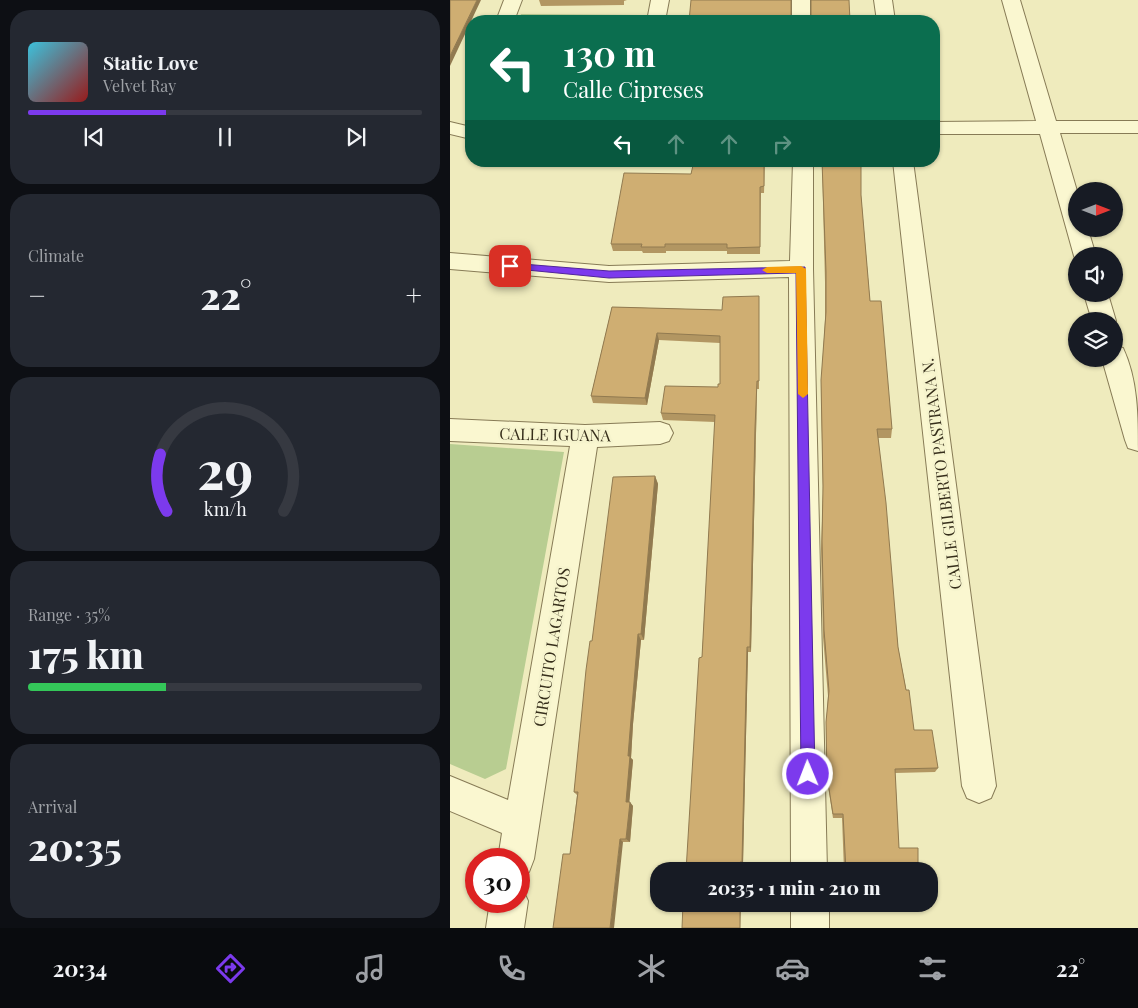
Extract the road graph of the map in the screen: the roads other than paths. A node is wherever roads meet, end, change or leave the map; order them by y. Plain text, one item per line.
1 (513, 0) edge
2 (660, 0) edge
3 (801, 0) edge
4 (883, 0) edge
5 (1011, 0) edge
6 (507, 15) edge
7 (657, 15) edge
8 (801, 15) edge
9 (885, 15) edge
10 (1138, 127) edge
11 (940, 128) edge
12 (1048, 128) junction
13 (803, 167) edge
14 (904, 167) edge
15 (1068, 197) edge
16 (450, 261) edge
17 (801, 269) junction
18 (1117, 367) edge
19 (450, 430) edge
20 (660, 433) dead end
21 (585, 436) junction
22 (1138, 440) edge
23 (979, 786) dead end
24 (450, 793) edge
25 (522, 824) junction
26 (518, 848) edge
27 (809, 862) edge
28 (810, 912) edge
29 (507, 913) edge
30 (505, 928) edge
31 (810, 928) edge

1 - 6 street
2 - 7 street
3 - 8 street
4 - 9 street
5 - 12 street
10 - 12 street
11 - 12 street
12 - 15 street
13 - 17 street
14 - 23 street, CALLE GILBERTO PASTRANA N.
16 - 17 street
17 - 27 street
18 - 22 street
19 - 21 street, CALLE IGUANA
20 - 21 street, CALLE IGUANA
21 - 25 street, CIRCUITO LAGARTOS
24 - 25 street
25 - 26 street, CIRCUITO LAGARTOS
28 - 31 street
29 - 30 street

